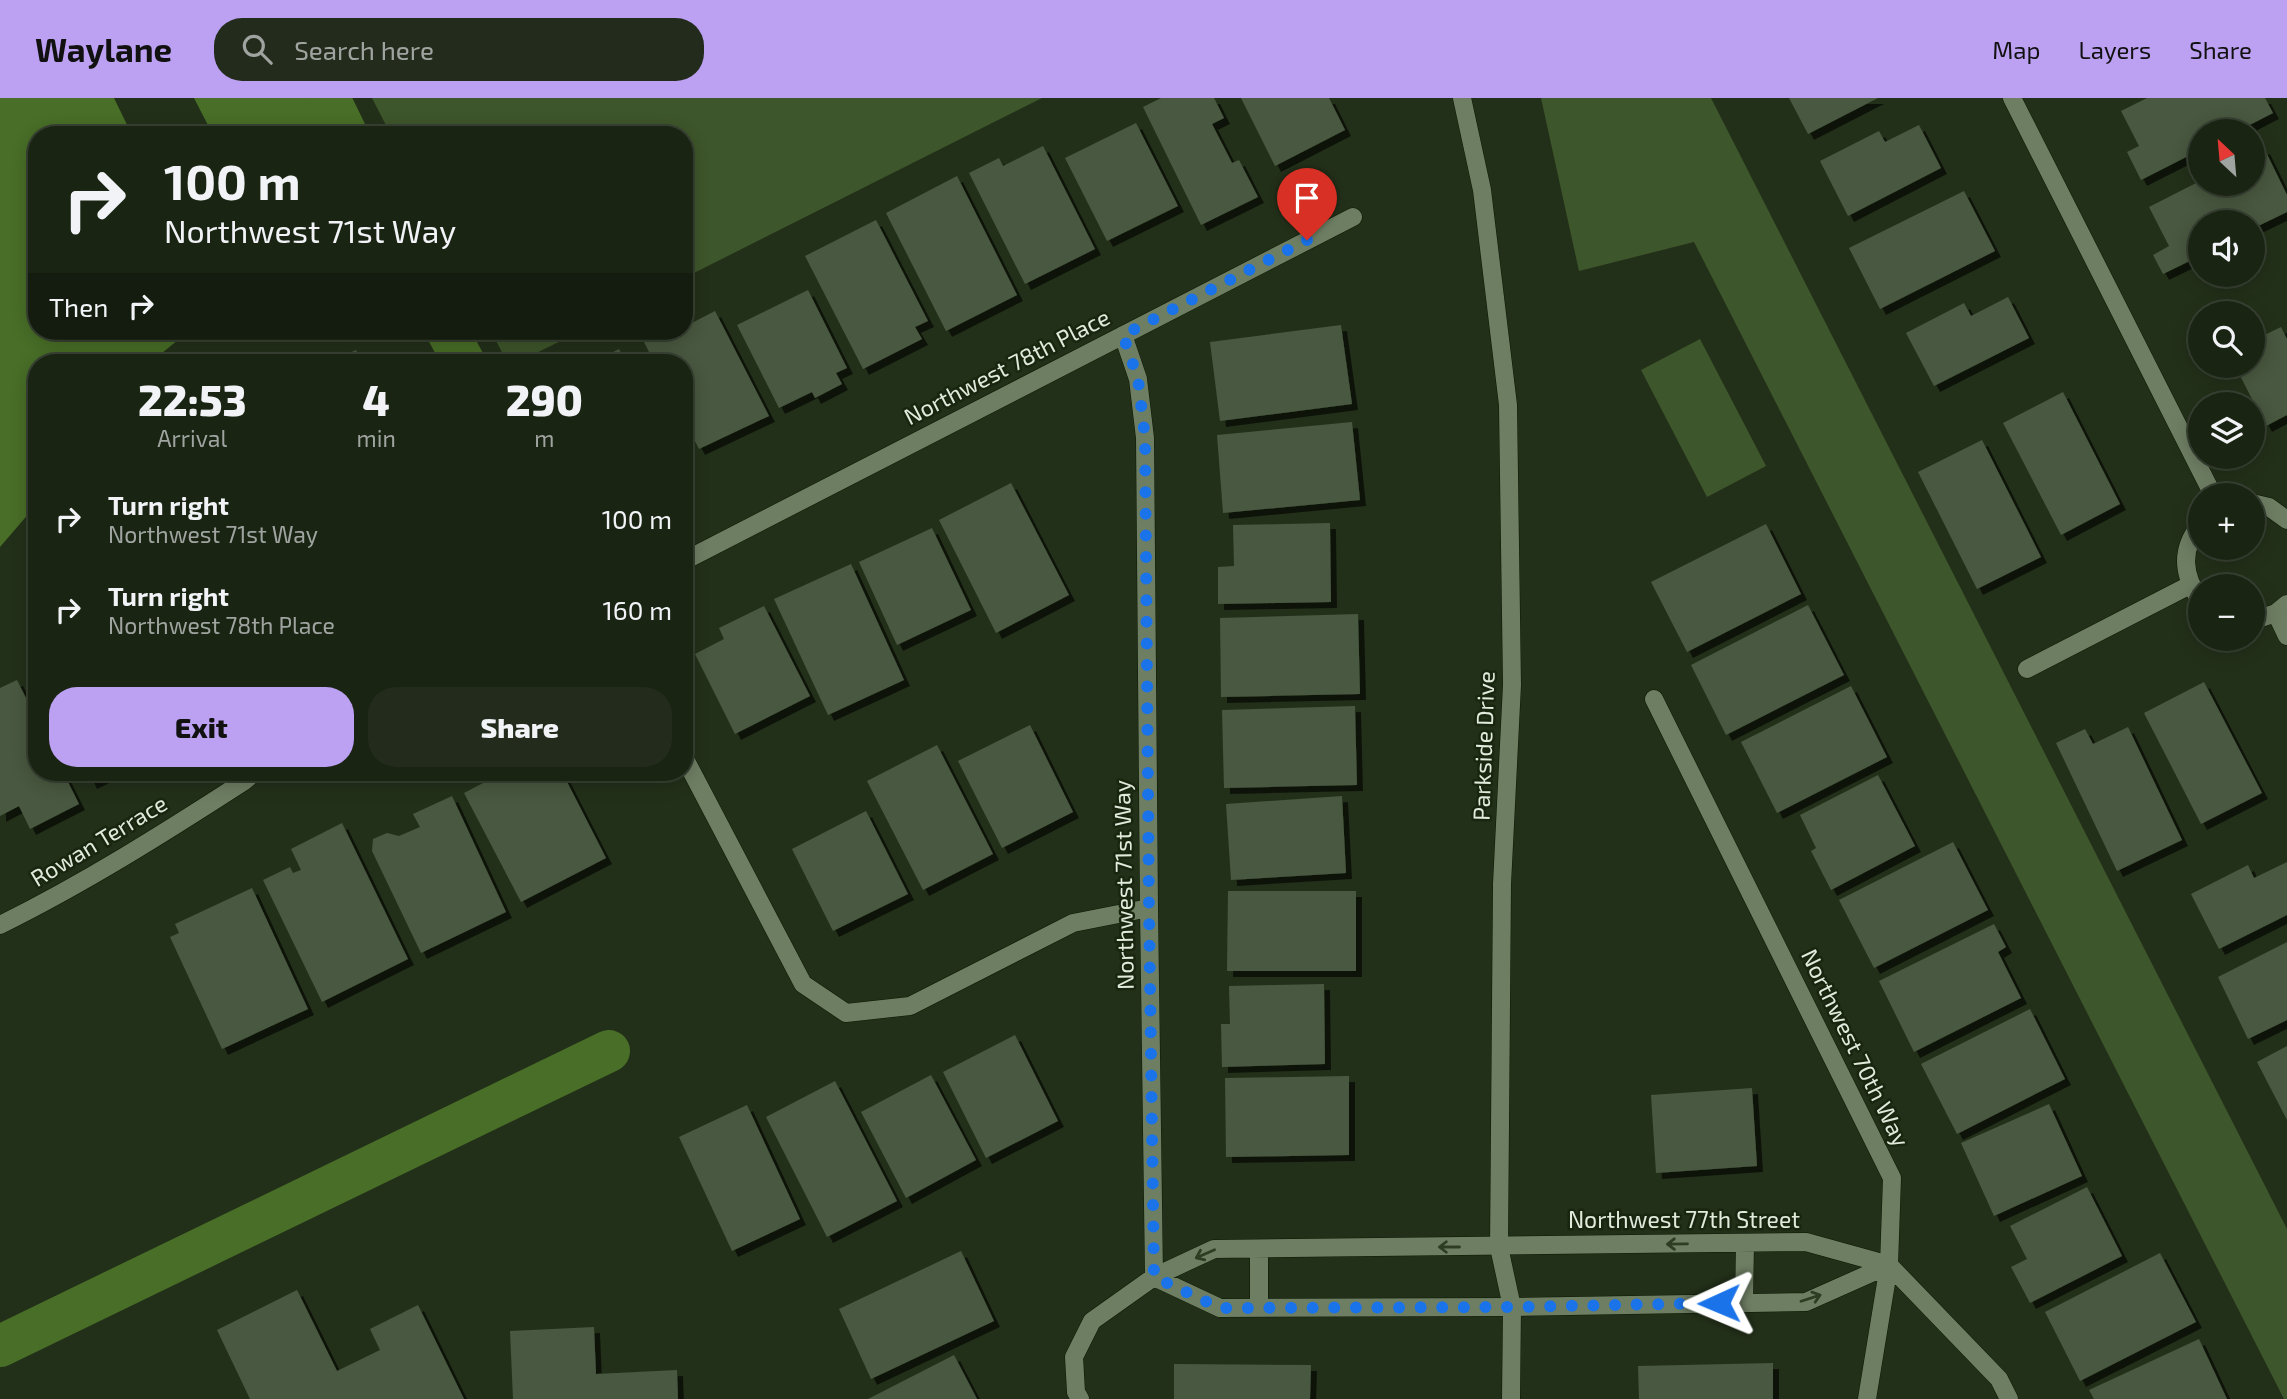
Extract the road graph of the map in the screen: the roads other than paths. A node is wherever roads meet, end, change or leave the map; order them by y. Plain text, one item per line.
1 (1462, 98) edge
2 (2012, 98) edge
3 (1353, 217) dead end
4 (1123, 335) junction
5 (2207, 483) edge
6 (2265, 506) edge
7 (2287, 520) edge
8 (2188, 547) edge
9 (693, 556) edge
10 (2188, 576) edge
11 (2188, 586) edge
12 (2281, 609) edge
13 (2287, 636) edge
14 (2027, 669) dead end
15 (1654, 699) dead end
16 (693, 774) edge
17 (244, 781) edge
18 (1149, 908) junction
19 (0, 925) edge
20 (1745, 1243) junction
21 (1499, 1247) junction
22 (1259, 1249) junction
23 (1889, 1265) junction
24 (1154, 1277) junction
25 (1744, 1303) junction
26 (1512, 1307) junction
27 (1259, 1308) junction
28 (1080, 1399) edge
29 (1511, 1399) edge
30 (1867, 1399) edge
31 (2009, 1399) edge

1 - 21 street, Parkside Drive
2 - 5 street
3 - 4 street, Northwest 78th Place
4 - 9 street, Northwest 78th Place
4 - 18 street, Northwest 71st Way
6 - 7 street
8 - 10 street
11 - 14 street
12 - 13 street
15 - 23 street, Northwest 70th Way
16 - 18 street
17 - 19 street, Rowan Terrace
18 - 24 street, Northwest 71st Way
20 -> 21 street, Northwest 77th Street
20 - 23 street, Northwest 77th Street
20 - 25 street
21 -> 22 street, Northwest 77th Street
21 - 26 street, Parkside Drive
22 -> 24 street, Northwest 77th Street
22 - 27 street
25 -> 23 street
23 - 30 street, Northwest 70th Way
23 - 31 street
24 - 27 street
24 - 28 street
25 - 26 street
26 - 27 street
26 - 29 street, Parkside Drive

